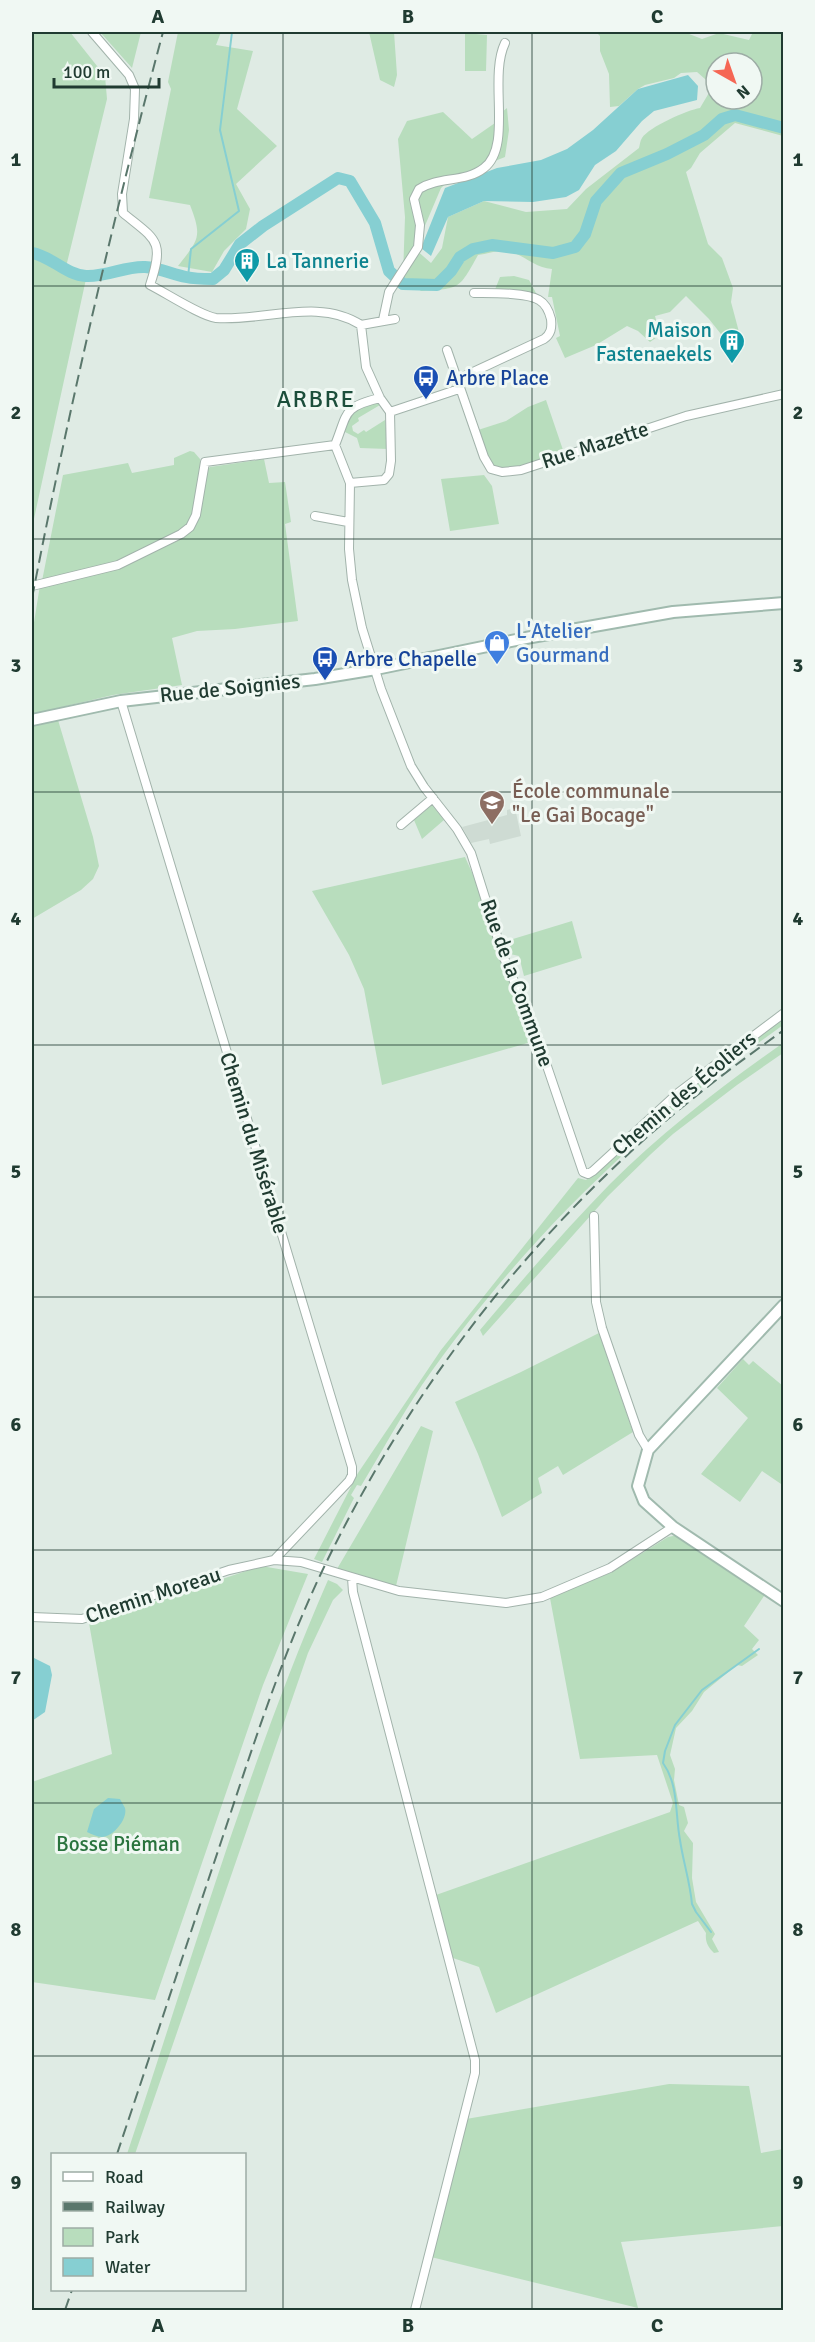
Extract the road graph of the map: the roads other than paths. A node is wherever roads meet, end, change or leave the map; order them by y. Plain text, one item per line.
1 (92, 32) edge
2 (505, 43) dead end
3 (474, 293) dead end
4 (395, 319) dead end
5 (383, 321) junction
6 (361, 325) junction
7 (447, 350) dead end
8 (456, 380) junction
9 (459, 389) junction
10 (783, 394) edge
11 (380, 398) junction
12 (390, 412) junction
13 (335, 445) junction
14 (350, 483) junction
15 (315, 516) dead end
16 (348, 522) junction
17 (32, 586) edge
18 (783, 603) edge
19 (376, 669) junction
20 (121, 701) junction
21 (32, 720) edge
22 (433, 798) junction
23 (401, 825) dead end
24 (783, 1013) edge
25 (586, 1174) joint
26 (594, 1216) dead end
27 (783, 1305) edge
28 (648, 1450) junction
29 (674, 1527) junction
30 (274, 1560) junction
31 (352, 1578) junction
32 (783, 1601) edge
33 (32, 1617) edge
34 (415, 2310) edge

1 - 6 street
2 - 5 street
3 - 8 street
4 - 5 street
5 - 6 street
6 - 11 street
7 - 8 street, Rue Mazette
8 - 9 street, Rue Mazette
9 - 10 street, Rue Mazette
9 - 12 street
11 - 12 street
11 - 13 street
12 - 14 street
13 - 14 street
13 - 17 street
14 - 16 street, Rue de la Commune
15 - 16 street
16 - 19 street, Rue de la Commune
18 - 19 street, Rue de Soignies
19 - 20 street, Rue de Soignies
19 - 22 street, Rue de la Commune
20 - 21 street, Rue de Soignies
20 - 30 street, Chemin du Misérable
22 - 23 street
22 - 25 street, Rue de la Commune
24 - 25 street, Chemin des Écoliers
26 - 28 street
27 - 28 street
28 - 29 street
29 - 31 street, Chemin Moreau
29 - 32 street
30 - 31 street, Chemin Moreau
30 - 33 street, Chemin Moreau
31 - 34 street

